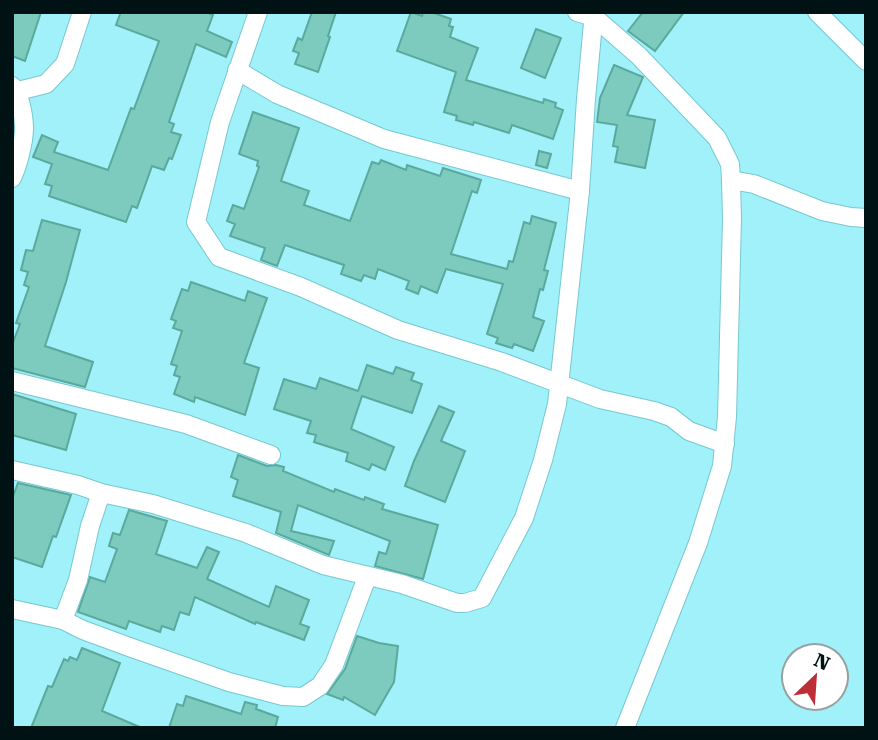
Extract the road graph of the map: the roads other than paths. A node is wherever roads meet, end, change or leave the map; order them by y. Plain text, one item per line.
1 (82, 12) edge
2 (258, 12) edge
3 (817, 12) edge
4 (589, 14) edge
5 (864, 55) edge
6 (237, 70) junction
7 (15, 89) edge
8 (12, 178) edge
9 (731, 180) junction
10 (580, 191) junction
11 (866, 218) edge
12 (12, 381) edge
13 (559, 384) junction
14 (725, 444) junction
15 (271, 455) dead end
16 (12, 470) edge
17 (101, 493) junction
18 (367, 577) junction
19 (12, 610) edge
20 (63, 620) junction
21 (625, 728) edge

1 - 7 street
2 - 6 street
3 - 5 street
4 - 9 street
4 - 10 street
6 - 10 street
6 - 13 street
7 - 8 street
9 - 11 street
9 - 14 street
10 - 13 street
12 - 15 street
13 - 14 street
13 - 18 street
14 - 21 street
16 - 17 street
17 - 18 street
17 - 20 street
18 - 20 street
19 - 20 street

